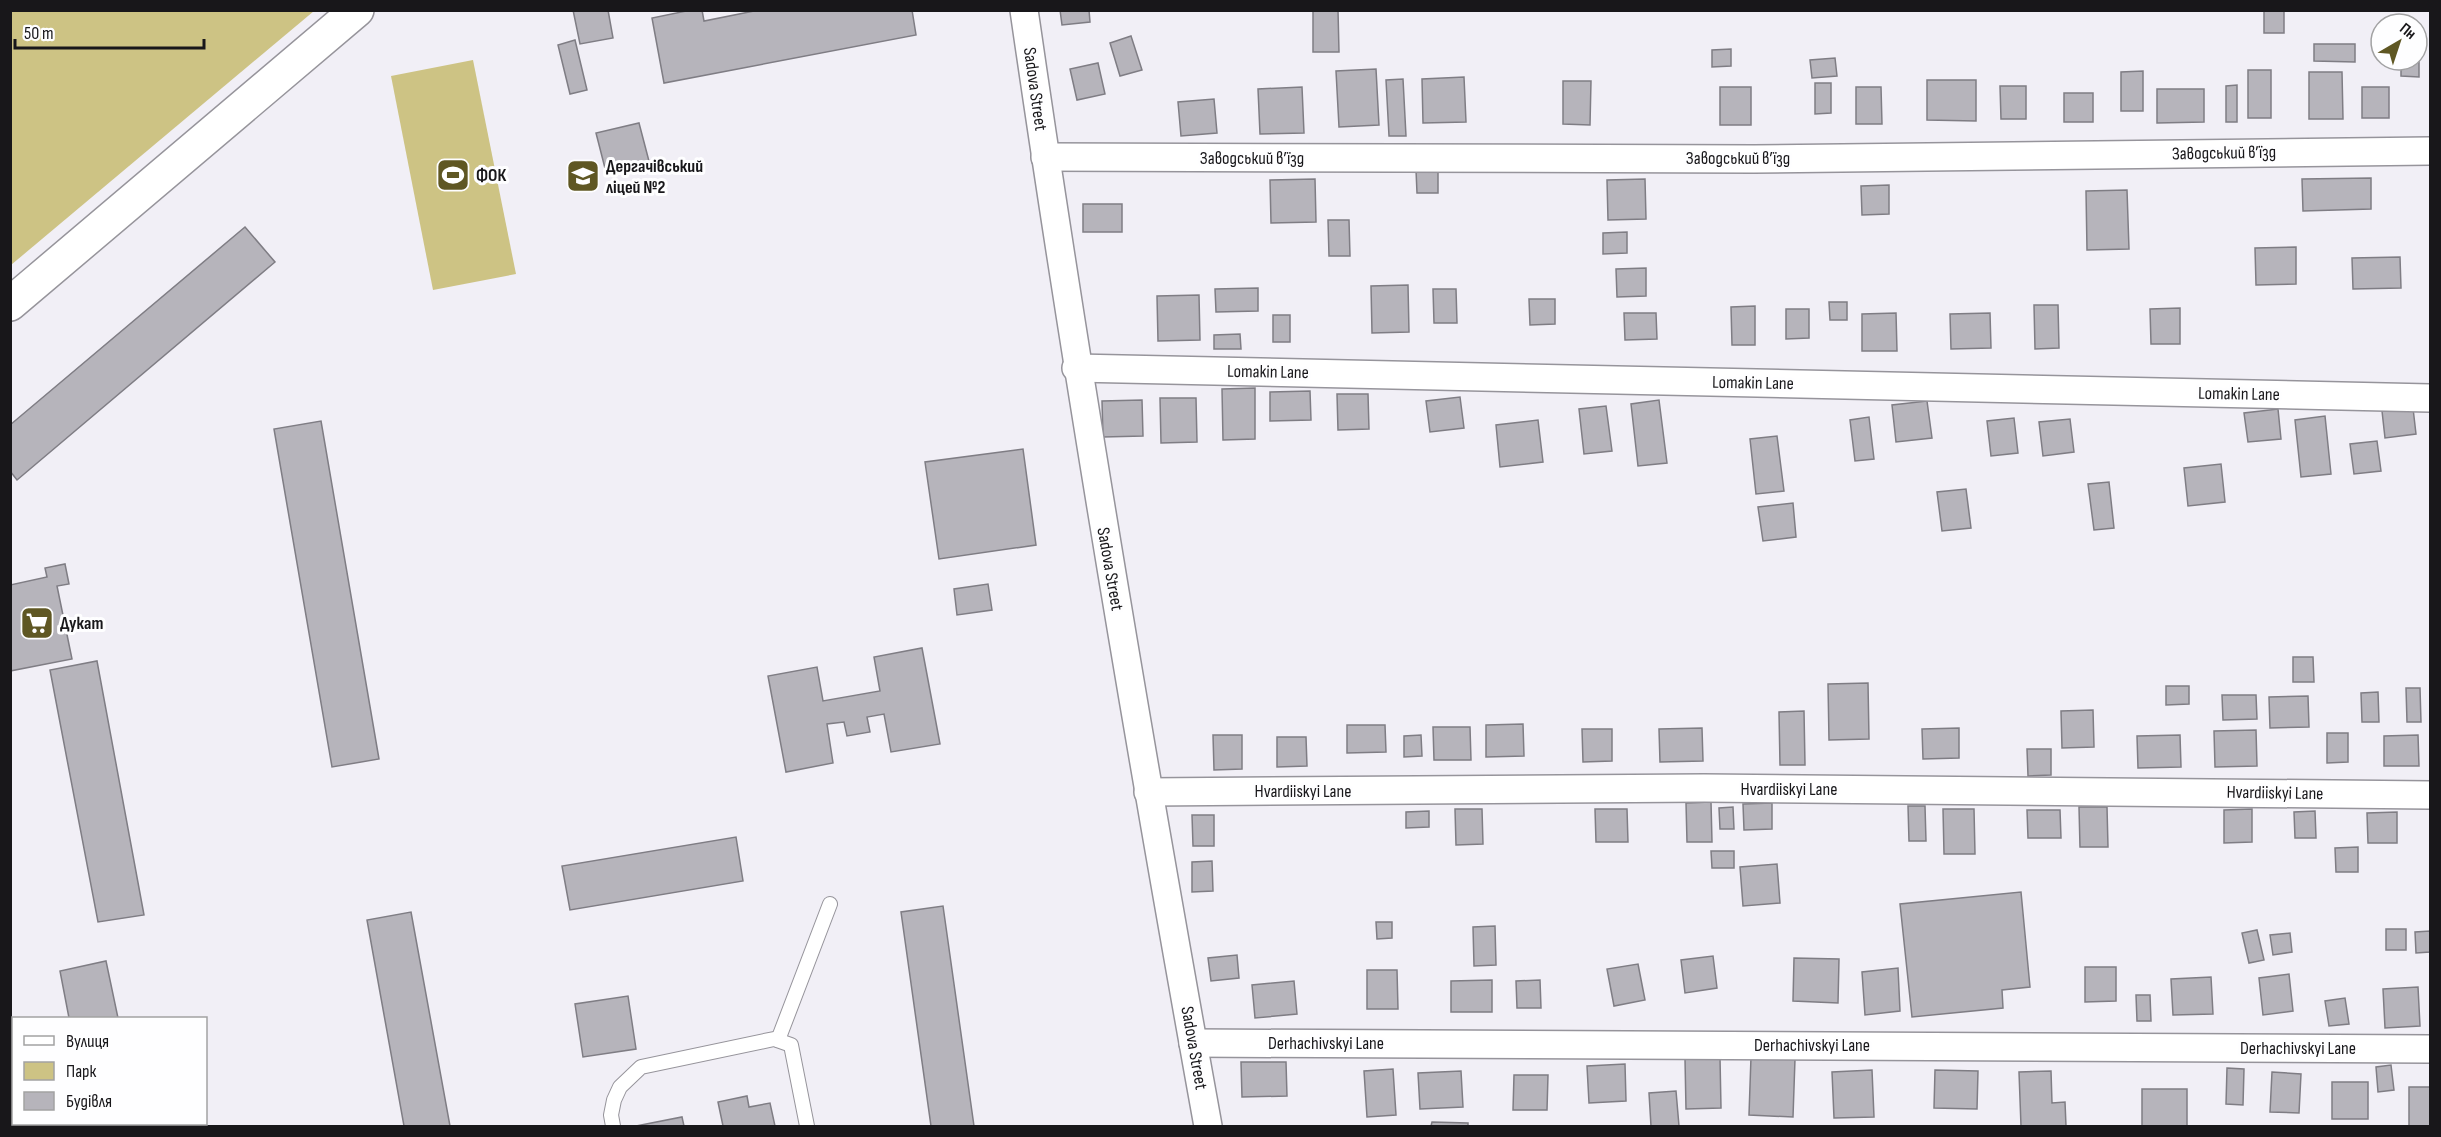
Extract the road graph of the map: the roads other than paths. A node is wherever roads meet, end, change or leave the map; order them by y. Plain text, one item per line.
1 (357, 10) edge
2 (1024, 10) edge
3 (2430, 151) edge
4 (1045, 157) junction
5 (10, 304) edge
6 (1076, 368) junction
7 (2430, 398) edge
8 (1148, 792) junction
9 (2430, 795) edge
10 (830, 904) dead end
11 (778, 1040) junction
12 (1193, 1043) junction
13 (2430, 1049) edge
14 (613, 1126) edge
15 (807, 1126) edge
16 (1208, 1126) edge

1 - 5 street
2 - 4 street, Sadova Street
3 - 4 street, Заводський в’їзд
4 - 6 street, Sadova Street
6 - 7 street, Lomakin Lane
6 - 8 street, Sadova Street
8 - 9 street, Hvardiiskyi Lane
8 - 12 street, Sadova Street
10 - 11 lane
11 - 14 lane
11 - 15 lane
12 - 13 street, Derhachivskyi Lane
12 - 16 street, Sadova Street

